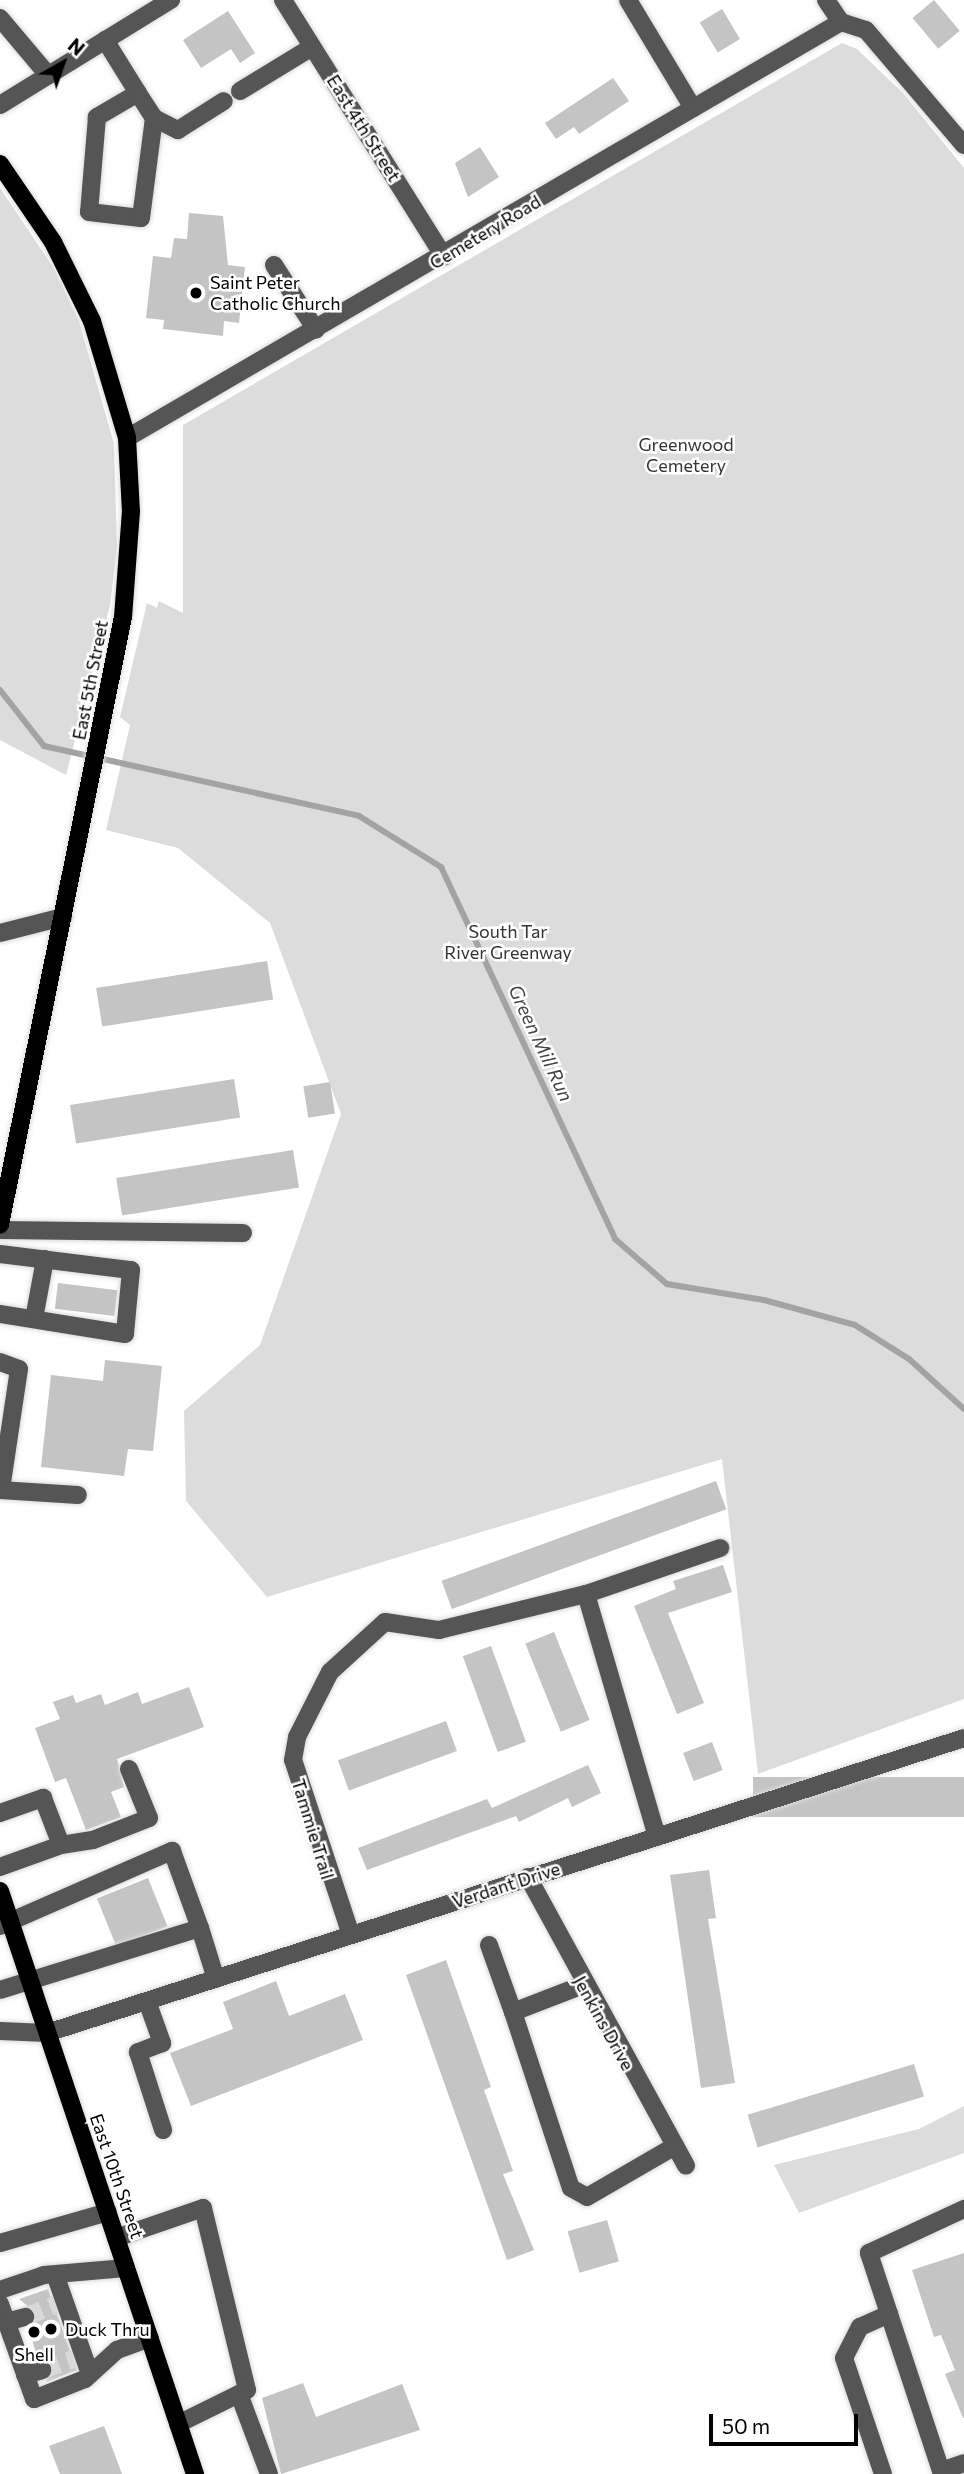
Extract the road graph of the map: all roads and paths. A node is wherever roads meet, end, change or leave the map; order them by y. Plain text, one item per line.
1 (171, 0) edge
2 (283, 0) edge
3 (628, 0) edge
4 (826, 0) edge
5 (0, 18) edge
6 (841, 22) junction
7 (104, 40) junction
8 (312, 47) junction
9 (48, 75) junction
10 (240, 92) dead end
11 (138, 93) junction
12 (224, 101) dead end
13 (0, 105) edge
14 (693, 108) junction
15 (154, 118) junction
16 (964, 145) edge
17 (0, 164) edge
18 (444, 257) junction
19 (274, 265) dead end
20 (316, 330) junction
21 (127, 438) junction
22 (63, 917) junction
23 (0, 933) edge
24 (0, 1228) edge
25 (243, 1233) dead end
26 (0, 1254) edge
27 (45, 1259) junction
28 (0, 1314) edge
29 (34, 1319) junction
30 (0, 1362) edge
31 (1, 1489) edge
32 (78, 1495) dead end
33 (720, 1548) dead end
34 (586, 1594) junction
35 (964, 1738) edge
36 (129, 1769) dead end
37 (0, 1813) edge
38 (657, 1837) junction
39 (61, 1845) junction
40 (0, 1867) edge
41 (528, 1877) junction
42 (0, 1891) edge
43 (4, 1922) edge
44 (200, 1928) junction
45 (351, 1935) junction
46 (489, 1945) dead end
47 (216, 1979) junction
48 (30, 1980) junction
49 (583, 1985) junction
50 (0, 1990) edge
51 (147, 2001) junction
52 (513, 2012) junction
53 (0, 2031) edge
54 (47, 2033) junction
55 (163, 2130) dead end
56 (674, 2147) junction
57 (686, 2166) dead end
58 (964, 2209) edge
59 (108, 2212) junction
60 (116, 2238) junction
61 (0, 2244) edge
62 (126, 2268) junction
63 (56, 2277) junction
64 (0, 2290) edge
65 (0, 2304) edge
66 (889, 2314) junction
67 (25, 2317) tunnel mouth
68 (6, 2322) junction
69 (149, 2338) junction
70 (90, 2374) junction
71 (239, 2394) junction
72 (178, 2424) junction
73 (964, 2463) edge
74 (941, 2473) edge
75 (195, 2474) edge
76 (269, 2474) edge
77 (883, 2474) edge

1 - 7 street
2 - 8 street, East 4th Street
3 - 14 street
4 - 6 street
5 - 9 street
6 - 14 street, Cemetery Road
6 - 16 street
7 - 9 street
7 - 11 street
8 - 10 street
8 - 18 street, East 4th Street
9 - 13 street
11 - 15 street
11 - 15 street
12 - 15 street
14 - 18 street, Cemetery Road
17 - 21 main road, East 5th Street
18 - 20 street, Cemetery Road
19 - 20 street
20 - 21 street, Cemetery Road
21 - 22 main road, East 5th Street
22 - 23 street
22 - 24 main road, East 5th Street
24 - 25 street
26 - 27 street
27 - 29 street
27 - 29 street
28 - 29 street
30 - 31 street
31 - 32 street
33 - 34 street
34 - 38 street
34 - 45 street, Tammie Trail
35 - 38 street, Verdant Drive
36 - 39 street
37 - 39 street
38 - 41 street, Verdant Drive
39 - 40 street
41 - 45 street, Verdant Drive
41 - 49 street, Jenkins Drive
42 - 43 main road, East 10th Street
43 - 44 street
43 - 48 main road, East 10th Street
44 - 47 street
44 - 48 street
45 - 47 street, Verdant Drive
46 - 52 street
47 - 51 street, Verdant Drive
48 - 50 street
48 - 54 main road, East 10th Street
49 - 52 street
49 - 56 street, Jenkins Drive
51 - 54 street, Verdant Drive
51 - 55 street
52 - 56 street
53 - 54 street
54 - 59 main road, East 10th Street
56 - 57 street, Jenkins Drive
58 - 66 street
59 - 60 main road, East 10th Street
59 - 61 street
60 - 62 main road, East 10th Street
60 - 71 street
62 - 63 street
62 - 69 main road, East 10th Street
63 - 64 street
63 - 70 street
65 - 68 street
66 - 74 street
66 - 77 street
67 - 68 street
68 - 70 street
69 - 70 street
69 - 72 main road, East 10th Street
71 - 72 street
71 - 76 street
72 - 75 main road, East 10th Street
73 - 74 street

